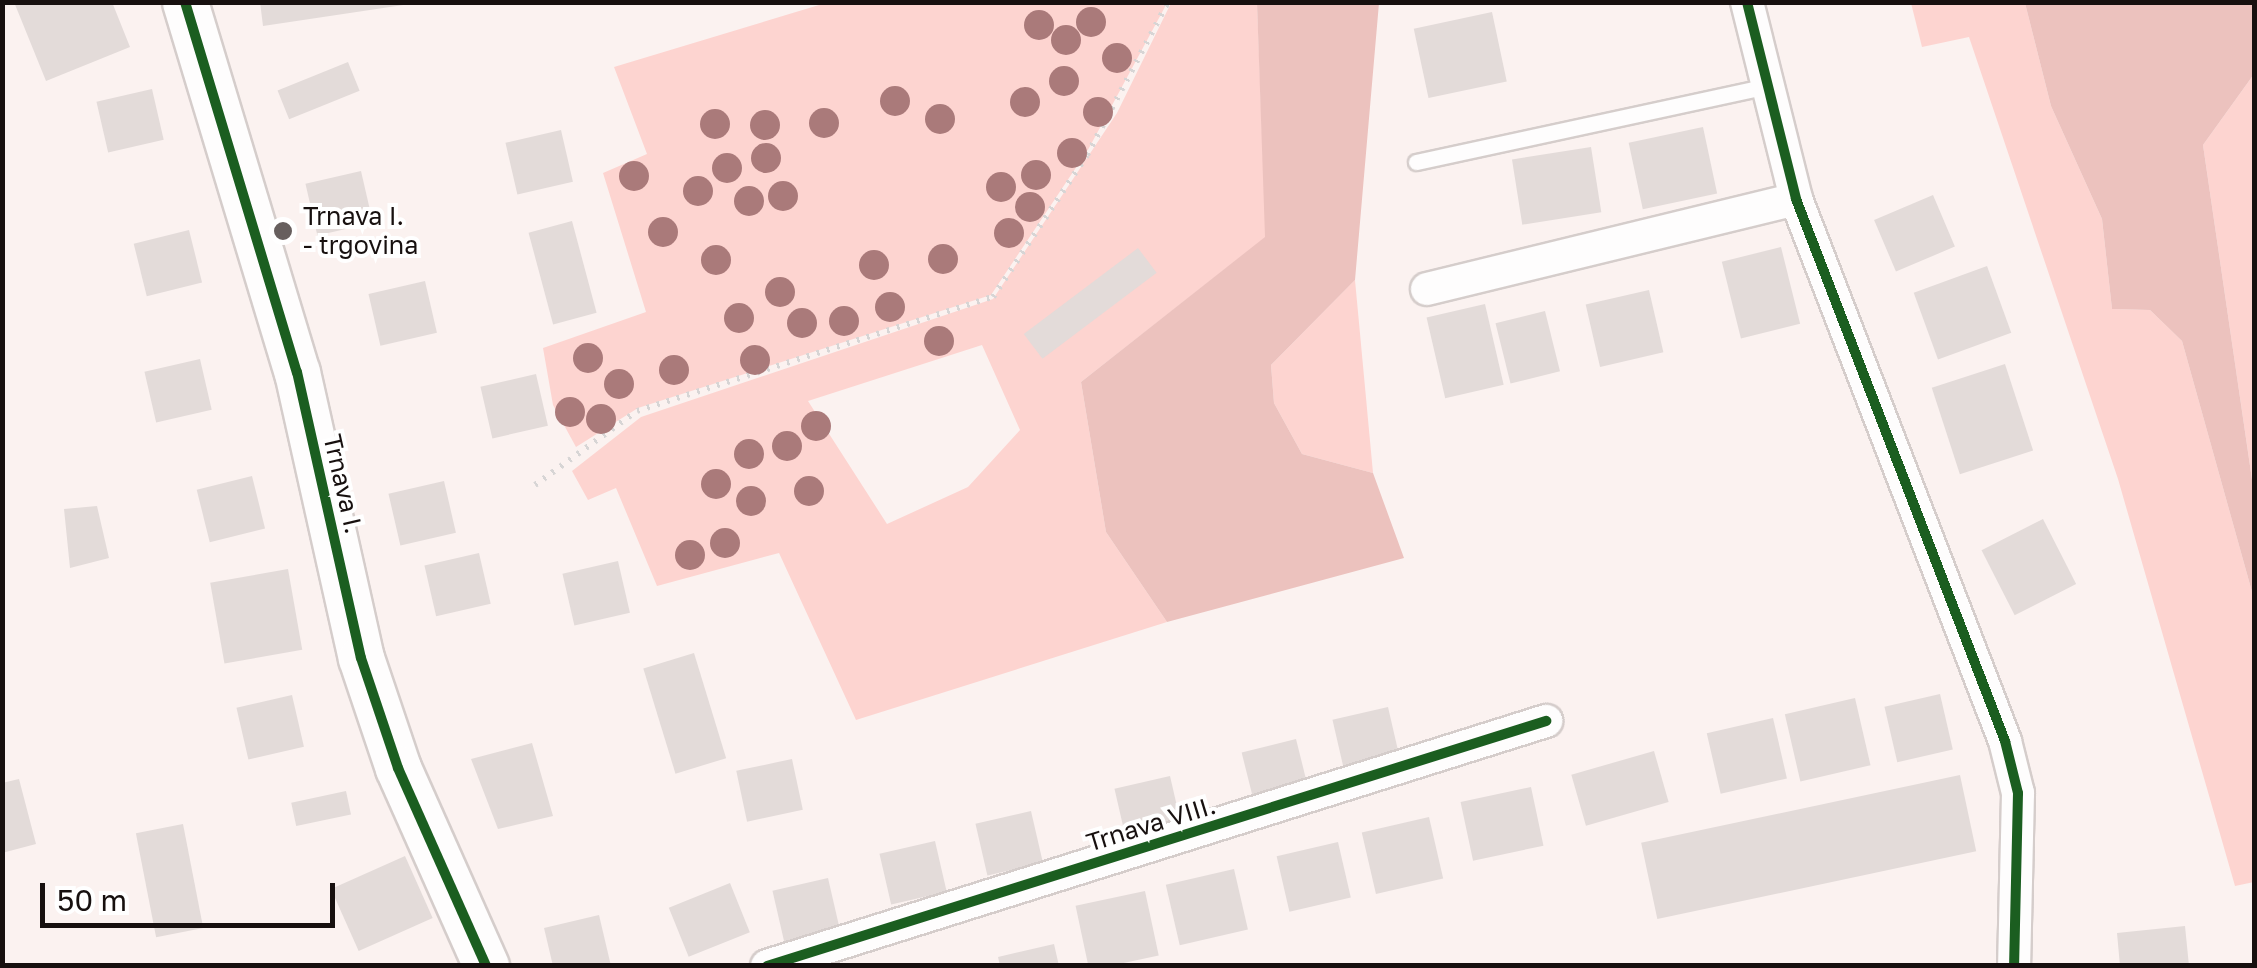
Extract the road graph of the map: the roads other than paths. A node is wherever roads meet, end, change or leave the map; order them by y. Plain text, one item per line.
1 (185, 2) edge
2 (1747, 2) edge
3 (1768, 86) junction
4 (1416, 162) dead end
5 (1796, 199) junction
6 (1428, 289) dead end
7 (1546, 720) dead end
8 (486, 966) edge
9 (767, 966) edge
10 (2014, 966) edge

1 - 8 street, Trnava I.
2 - 3 street
3 - 4 lane
3 - 5 street
5 - 6 street
5 - 10 street
7 - 9 street, Trnava VIII.

